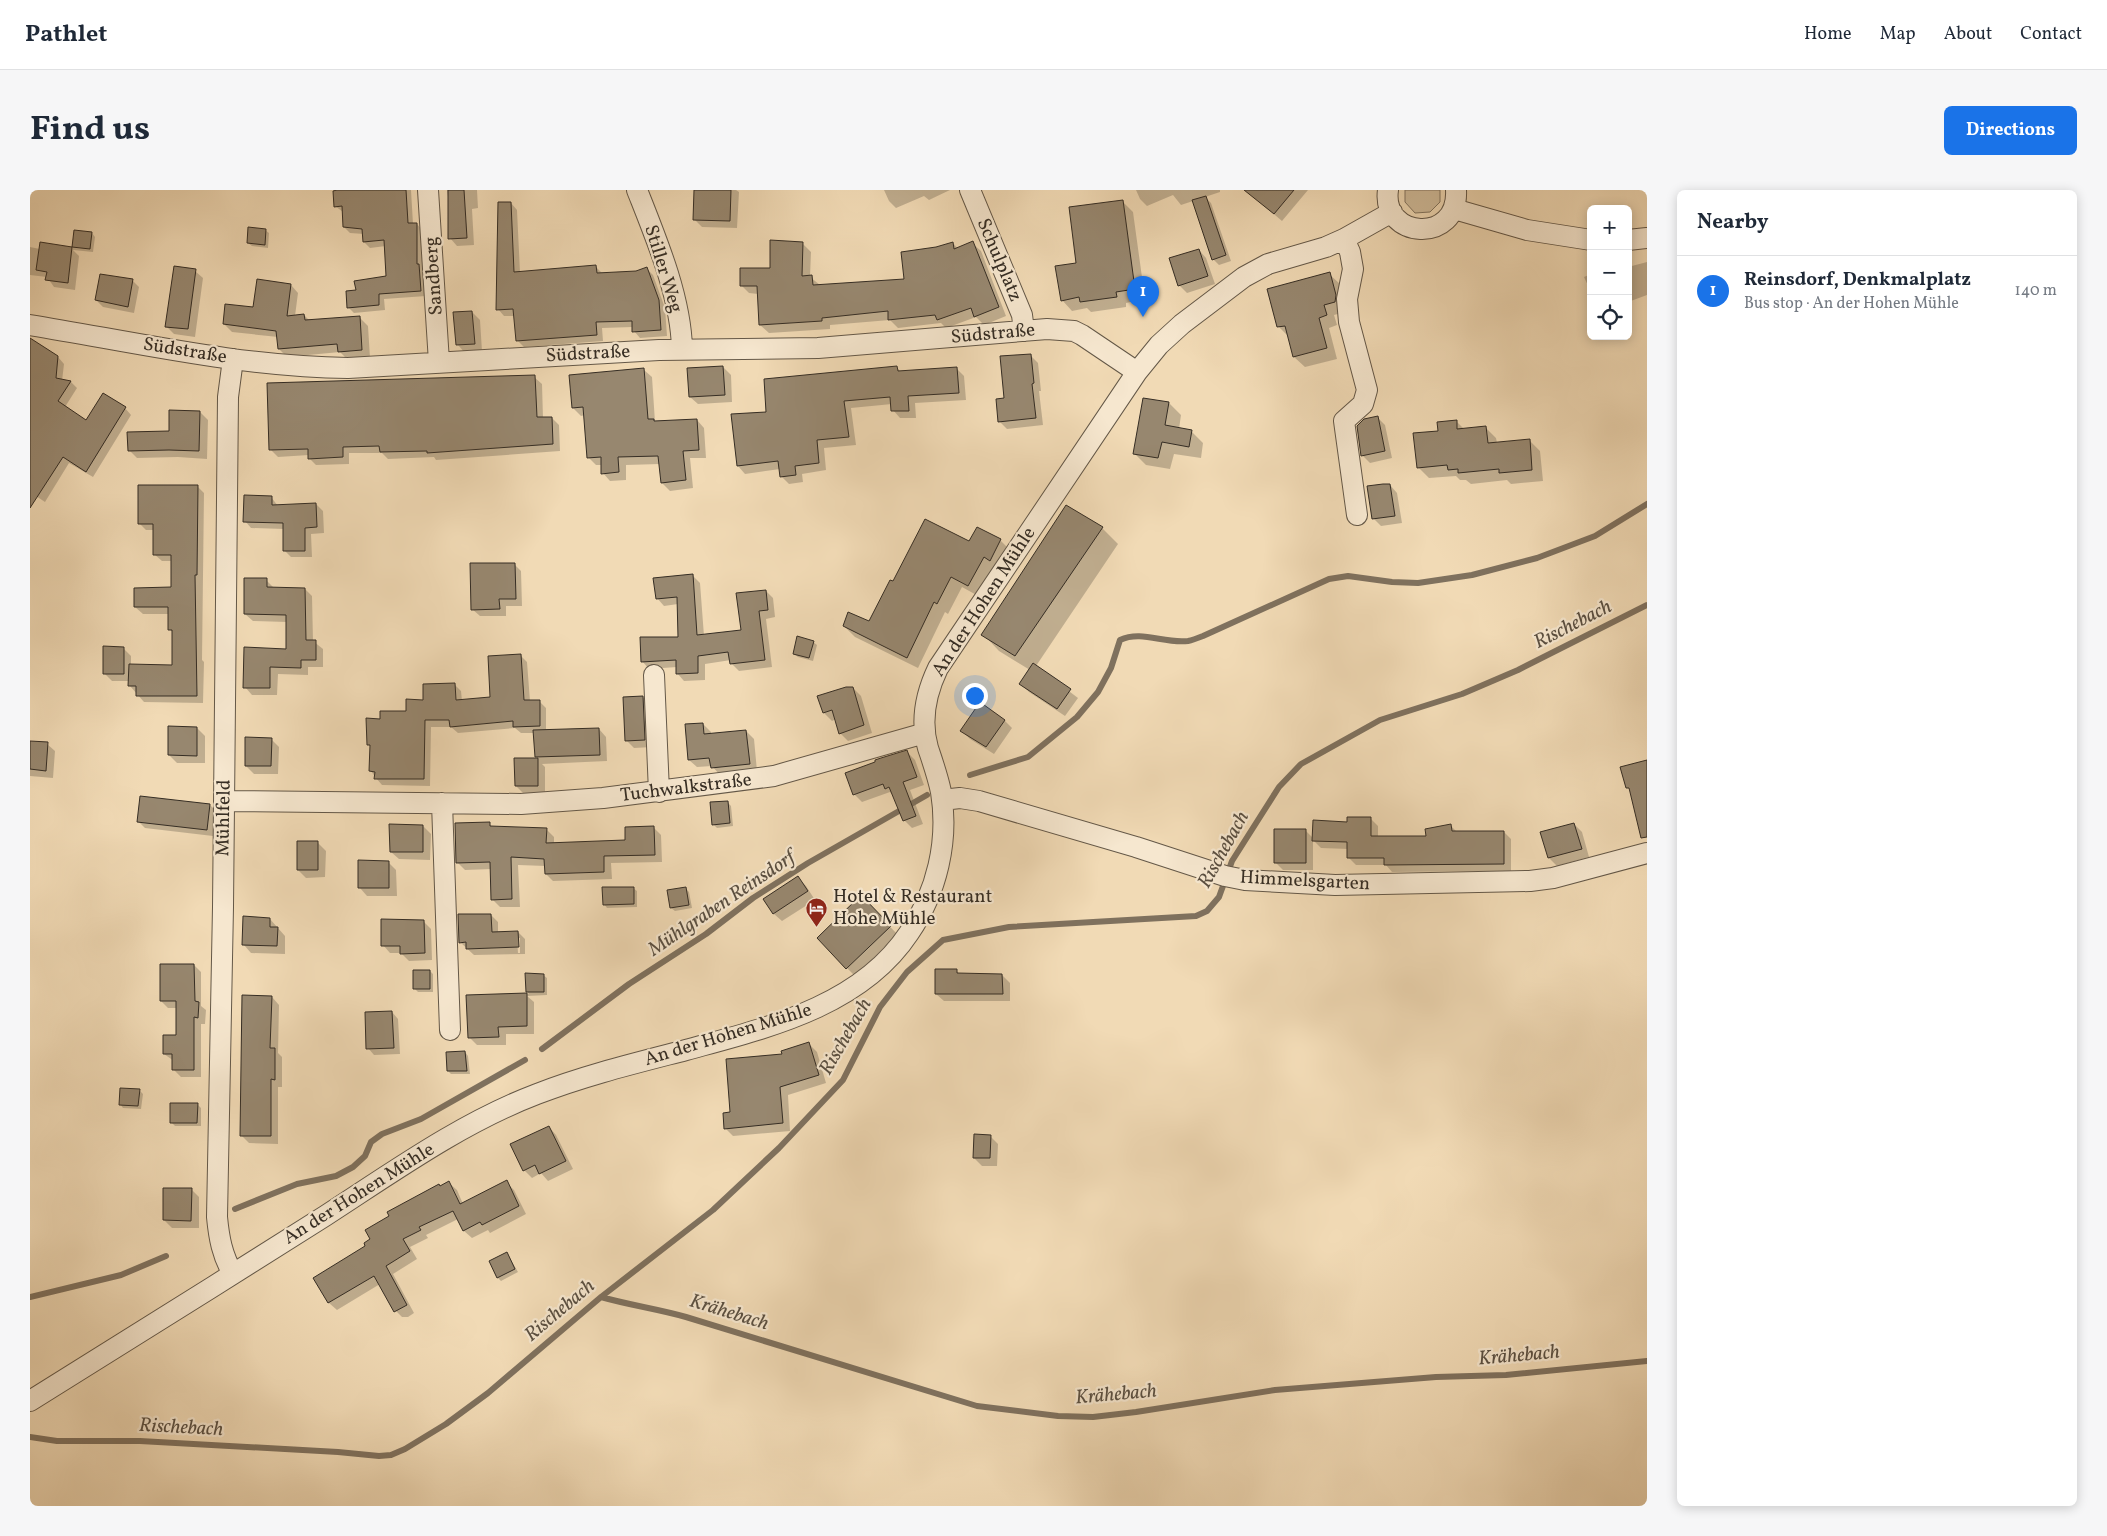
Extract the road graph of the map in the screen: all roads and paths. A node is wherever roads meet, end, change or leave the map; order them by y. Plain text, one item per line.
1 (428, 190) edge
2 (637, 190) edge
3 (970, 190) edge
4 (1388, 190) edge
5 (1455, 199) edge
6 (1392, 212) junction
7 (1647, 238) edge
8 (1344, 239) junction
9 (1587, 239) edge
10 (1632, 240) edge
11 (30, 325) edge
12 (1024, 331) junction
13 (682, 349) junction
14 (233, 359) junction
15 (439, 362) junction
16 (1137, 372) junction
17 (1357, 515) dead end
18 (654, 676) dead end
19 (925, 733) junction
20 (659, 792) junction
21 (942, 800) junction
22 (224, 801) junction
23 (442, 803) junction
24 (1647, 853) edge
25 (450, 1030) dead end
26 (233, 1274) junction
27 (30, 1401) edge

1 - 15 street, Sandberg
2 - 13 street, Stiller Weg
3 - 12 street, Schulplatz
4 - 6 street
5 - 6 street
5 - 9 street
6 - 8 street, An der Hohen Mühle
7 - 10 street
8 - 16 street, An der Hohen Mühle
8 - 17 street
11 - 14 street, Südstraße
12 - 13 street, Südstraße
12 - 16 street, Südstraße
13 - 15 street, Südstraße
14 - 15 street, Südstraße
14 - 22 street, Mühlfeld
16 - 19 street, An der Hohen Mühle
18 - 20 street
19 - 20 street, Tuchwalkstraße
19 - 21 street, An der Hohen Mühle
20 - 23 street, Tuchwalkstraße
21 - 24 street, Himmelsgarten
21 - 26 street, An der Hohen Mühle
22 - 23 street, Tuchwalkstraße
22 - 26 street, Mühlfeld
23 - 25 street
26 - 27 street, An der Hohen Mühle

